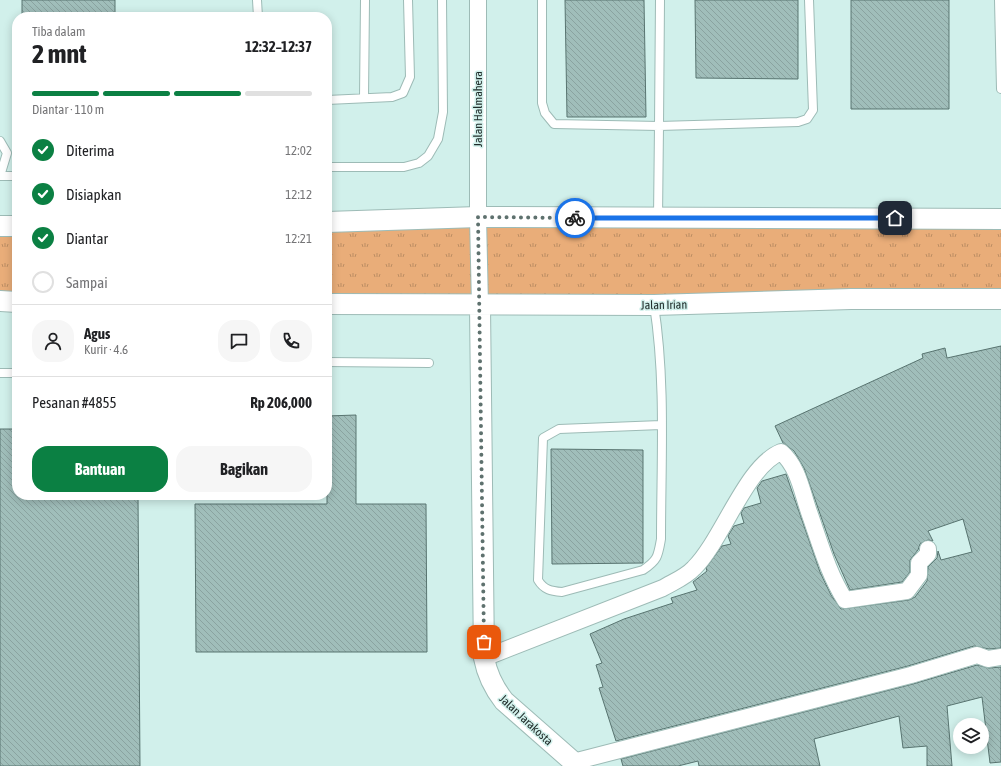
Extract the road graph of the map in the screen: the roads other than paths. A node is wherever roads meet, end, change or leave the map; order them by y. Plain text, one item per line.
1 (257, 0) edge
2 (365, 0) edge
3 (408, 0) edge
4 (442, 0) edge
5 (478, 0) edge
6 (542, 0) edge
7 (660, 0) edge
8 (809, 0) edge
9 (999, 0) edge
10 (258, 12) edge
11 (1001, 89) edge
12 (364, 98) junction
13 (332, 100) edge
14 (659, 126) junction
15 (0, 141) edge
16 (332, 167) edge
17 (0, 176) edge
18 (12, 176) edge
19 (478, 217) junction
20 (658, 218) junction
21 (1001, 219) edge
22 (332, 222) edge
23 (0, 226) edge
24 (12, 226) edge
25 (1001, 299) edge
26 (0, 301) edge
27 (12, 302) edge
28 (332, 304) edge
29 (654, 305) junction
30 (480, 306) junction
31 (332, 362) edge
32 (429, 362) dead end
33 (0, 373) edge
34 (12, 373) edge
35 (661, 424) junction
36 (928, 549) dead end
37 (1001, 657) edge
38 (484, 658) junction
39 (575, 764) edge

1 - 10 lane
2 - 12 lane
3 - 12 lane
4 - 16 lane
5 - 19 street, Jalan Halmahera
6 - 14 lane
7 - 14 lane
8 - 14 lane
9 - 11 lane
12 - 13 lane
14 - 20 lane
15 - 17 lane
17 - 18 lane
19 - 20 street
19 - 22 street
19 - 30 street, Jalan Halmahera
20 - 21 street
23 - 24 street
25 - 29 street, Jalan Irian
26 - 27 street
28 - 30 street, Jalan Irian
29 - 30 street, Jalan Irian
29 - 35 lane
30 - 38 street, Jalan Jarakosta
31 - 32 lane
33 - 34 lane
35 - 35 lane
36 - 38 street
37 - 39 street
38 - 39 street, Jalan Jarakosta

